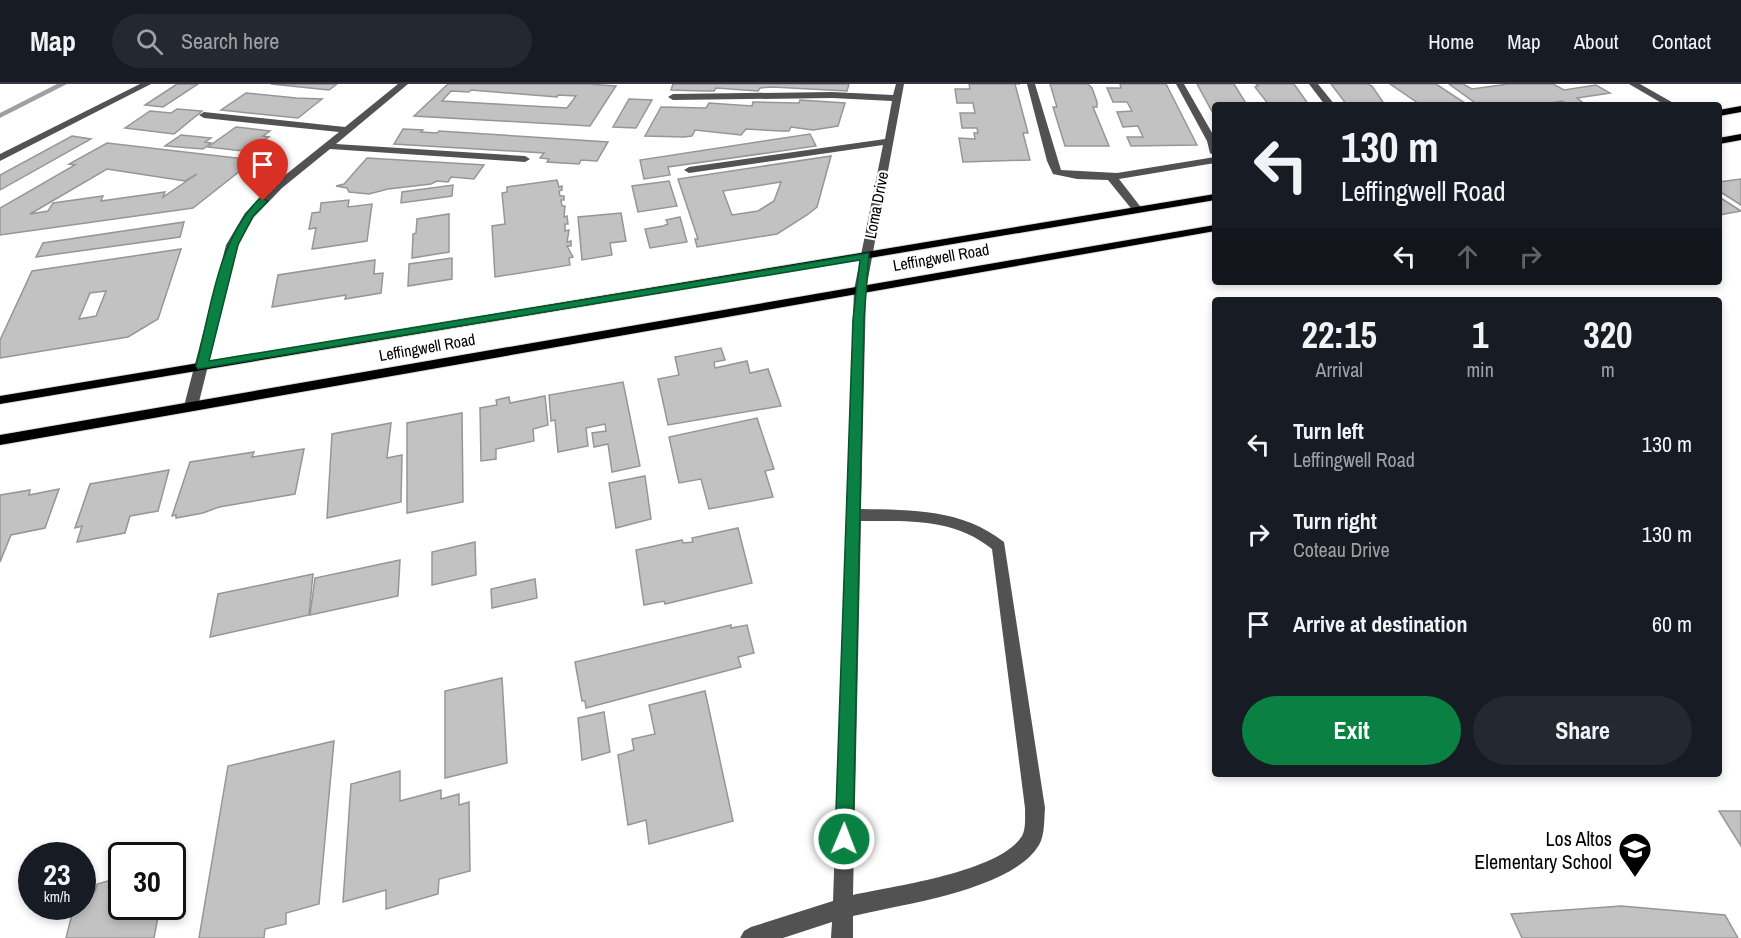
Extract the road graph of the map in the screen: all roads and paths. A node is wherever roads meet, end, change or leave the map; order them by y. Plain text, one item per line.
1 (147, 84) edge
2 (404, 84) edge
3 (900, 84) edge
4 (1031, 84) edge
5 (1180, 84) edge
6 (1313, 84) edge
7 (1633, 84) edge
8 (672, 97) dead end
9 (897, 98) junction
10 (1328, 102) edge
11 (1666, 102) edge
12 (1741, 109) edge
13 (1722, 112) edge
14 (204, 115) dead end
15 (348, 130) junction
16 (1741, 137) edge
17 (1722, 140) edge
18 (888, 141) junction
19 (1212, 141) edge
20 (328, 146) junction
21 (0, 158) edge
22 (525, 159) dead end
23 (1212, 161) edge
24 (688, 170) dead end
25 (1113, 179) junction
26 (1212, 198) edge
27 (1138, 210) junction
28 (1212, 229) edge
29 (865, 255) junction
30 (860, 290) junction
31 (202, 366) junction
32 (0, 400) edge
33 (191, 406) junction
34 (0, 440) edge
35 (852, 515) junction
36 (843, 908) junction
37 (751, 938) edge
38 (842, 938) edge

1 - 21 street
2 - 15 street
3 - 9 street, Loma Drive
4 - 25 street
5 - 19 street
6 - 10 street
7 - 11 street
8 - 9 street
9 - 18 street, Loma Drive
12 - 13 main road
14 - 15 street
15 - 20 street
16 - 17 main road
18 - 24 street
18 - 29 street, Loma Drive
20 - 22 street
20 - 31 street
23 - 25 street
25 - 27 street
26 - 27 main road, Leffingwell Road
27 - 29 main road, Leffingwell Road
28 - 30 main road, Leffingwell Road
29 - 30 street, Loma Drive
29 - 31 main road, Leffingwell Road
30 - 33 main road, Leffingwell Road
30 - 35 street, Loma Drive
31 - 32 main road, Leffingwell Road
31 - 33 street
33 - 34 main road, Leffingwell Road
35 - 36 street, Loma Drive
35 - 36 street
36 - 37 street
36 - 38 street, Loma Drive

